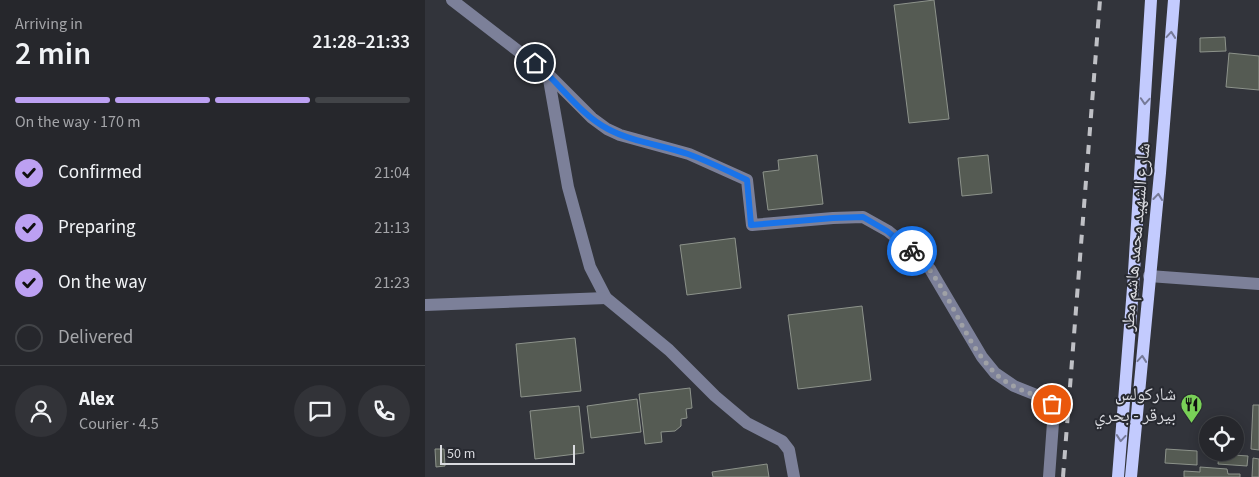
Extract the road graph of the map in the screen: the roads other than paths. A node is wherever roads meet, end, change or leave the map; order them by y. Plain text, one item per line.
1 (452, 0) edge
2 (1151, 0) edge
3 (1174, 0) edge
4 (548, 74) junction
5 (1149, 276) junction
6 (1259, 284) edge
7 (606, 298) junction
8 (425, 306) edge
9 (794, 477) edge
10 (1049, 477) edge
11 (1118, 477) edge
12 (1131, 477) edge

1 - 4 street
2 -> 11 main road, شارع الشهيد محمد هاشم مطر
5 -> 3 main road, شارع الشهيد محمد هاشم مطر
4 - 7 street
4 - 10 street
5 - 6 street
12 -> 5 main road, شارع الشهيد محمد هاشم مطر
7 - 8 street
7 - 9 street

